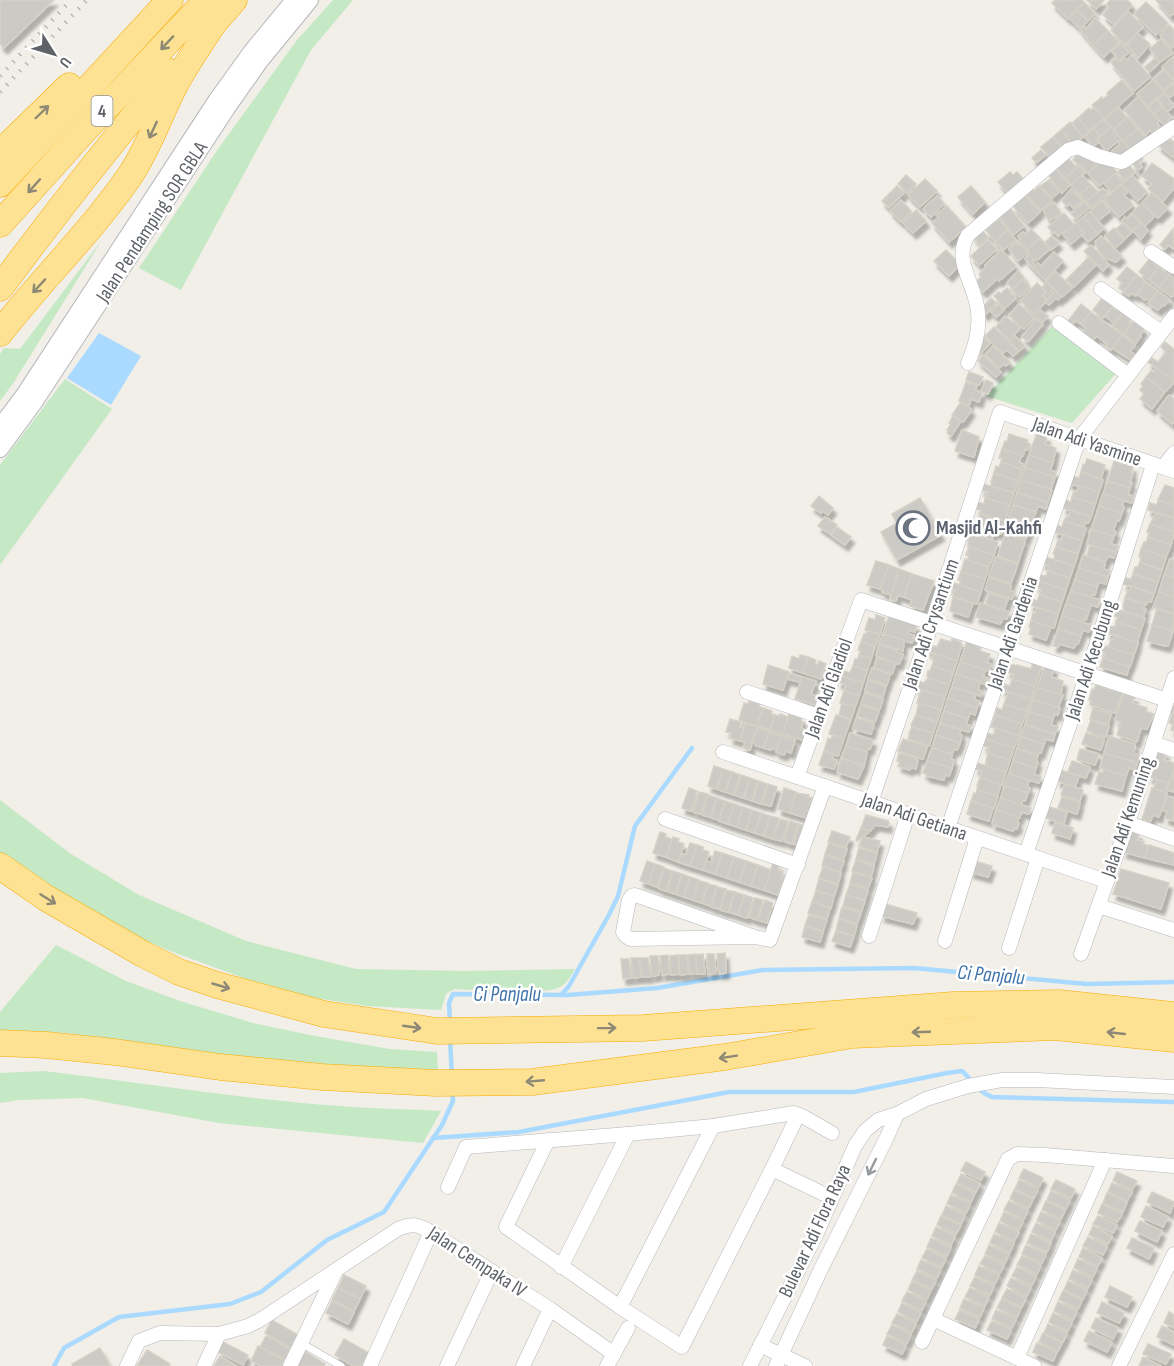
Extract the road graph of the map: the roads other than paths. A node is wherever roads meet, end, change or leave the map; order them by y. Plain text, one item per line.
1 (158, 0) edge
2 (170, 0) edge
3 (207, 0) edge
4 (234, 0) edge
5 (294, 0) edge
6 (310, 0) edge
7 (213, 24) junction
8 (221, 105) junction
9 (1174, 127) edge
10 (0, 153) edge
11 (0, 184) edge
12 (0, 224) edge
13 (1151, 252) dead end
14 (1174, 267) edge
15 (0, 288) edge
16 (1101, 289) dead end
17 (1174, 316) edge
18 (1059, 323) dead end
19 (1161, 332) junction
20 (0, 333) edge
21 (968, 363) dead end
22 (1128, 375) junction
23 (1000, 412) joint
24 (0, 428) edge
25 (1079, 439) junction
26 (0, 449) edge
27 (1174, 453) edge
28 (1163, 468) edge
29 (932, 623) junction
30 (1008, 648) junction
31 (1087, 674) junction
32 (1174, 678) edge
33 (747, 692) dead end
34 (1167, 700) junction
35 (819, 716) junction
36 (1153, 743) junction
37 (1174, 750) edge
38 (723, 752) dead end
39 (797, 777) junction
40 (825, 786) junction
41 (871, 802) junction
42 (908, 814) junction
43 (665, 819) dead end
44 (1128, 823) junction
45 (948, 828) junction
46 (977, 838) junction
47 (1174, 839) edge
48 (1032, 856) junction
49 (798, 865) junction
50 (0, 866) edge
51 (1106, 881) junction
52 (1098, 906) junction
53 (1174, 930) edge
54 (869, 936) dead end
55 (755, 937) junction
56 (945, 941) dead end
57 (1009, 948) dead end
58 (1081, 954) dead end
59 (1174, 1015) edge
60 (1174, 1039) edge
61 (0, 1043) edge
62 (1174, 1087) edge
63 (897, 1113) junction
64 (798, 1115) junction
65 (713, 1126) junction
66 (832, 1133) dead end
67 (628, 1134) junction
68 (548, 1140) junction
69 (1105, 1160) junction
70 (1174, 1166) edge
71 (772, 1169) junction
72 (448, 1187) dead end
73 (832, 1198) junction
74 (430, 1232) junction
75 (1174, 1254) edge
76 (561, 1267) junction
77 (337, 1269) junction
78 (492, 1272) junction
79 (620, 1307) junction
80 (550, 1309) junction
81 (933, 1318) junction
82 (628, 1328) dead end
83 (219, 1334) junction
84 (922, 1342) dead end
85 (301, 1343) junction
86 (760, 1346) junction
87 (1017, 1358) junction
88 (610, 1360) edge
89 (778, 1360) edge
90 (756, 1364) edge
91 (128, 1366) edge
92 (204, 1366) edge
93 (290, 1366) edge
94 (341, 1366) edge
95 (370, 1366) edge
96 (447, 1366) edge
97 (523, 1366) edge
98 (805, 1366) edge
99 (1034, 1366) edge
100 (1119, 1366) edge

10 -> 1 highway
2 - 11 highway, 4
3 -> 12 highway, 4
4 - 7 highway
5 - 8 street, Jalan Pendamping SOR GBLA
6 - 8 street, Jalan Pendamping SOR GBLA
7 - 15 highway
7 -> 20 highway
8 - 24 street, Jalan Pendamping SOR GBLA
8 - 26 street, Jalan Pendamping SOR GBLA
9 - 21 street
13 - 14 street
16 - 19 street
17 - 19 street, Jalan Adi Gardenia
18 - 22 street
19 - 22 street, Jalan Adi Gardenia
22 - 25 street, Jalan Adi Gardenia
23 - 25 street, Jalan Adi Yasmine
23 - 29 street, Jalan Adi Crysantium
25 - 28 street, Jalan Adi Yasmine
25 - 30 street, Jalan Adi Gardenia
27 - 28 street
28 - 31 street, Jalan Adi Kecubung
29 - 30 street
29 - 35 street, Jalan Adi Gladiol
29 - 41 street, Jalan Adi Crysantium
30 - 31 street
30 - 45 street, Jalan Adi Gardenia
31 - 34 street
31 - 48 street, Jalan Adi Kecubung
32 - 34 street, Jalan Adi Kemuning
33 - 35 street
34 - 36 street, Jalan Adi Kemuning
35 - 39 street, Jalan Adi Gladiol
36 - 37 street
36 - 44 street, Jalan Adi Kemuning
38 - 39 street, Jalan Adi Getiana
39 - 40 street, Jalan Adi Getiana
40 - 41 street, Jalan Adi Getiana
40 - 49 street
41 - 42 street, Jalan Adi Getiana
42 - 45 street, Jalan Adi Getiana
42 - 54 street
43 - 49 street
44 - 47 street
44 - 51 street, Jalan Adi Kemuning
45 - 46 street, Jalan Adi Getiana
46 - 48 street, Jalan Adi Getiana
46 - 56 street
48 - 51 street, Jalan Adi Getiana
48 - 57 street, Jalan Adi Kecubung
49 - 55 street
50 -> 59 highway
51 - 52 street, Jalan Adi Kemuning
52 - 53 street
52 - 58 street, Jalan Adi Kemuning
55 - 55 street
60 -> 61 highway
62 - 63 street, Bulevar Adi Flora Raya
63 - 73 street, Bulevar Adi Flora Raya
63 -> 89 street, Bulevar Adi Flora Raya
64 - 65 street
64 - 66 street
64 - 71 street
65 - 67 street
65 - 79 street
67 - 68 street
67 - 76 street
68 - 72 street
68 - 76 street
69 - 70 street
69 - 81 street
69 - 87 street
71 - 73 street
71 - 79 street
73 - 86 street, Bulevar Adi Flora Raya
74 - 77 street, Jalan Cempaka IV
74 - 78 street, Jalan Cempaka IV
74 - 95 street
75 - 100 street
76 - 79 street
77 - 83 street
77 - 85 street
78 - 80 street, Jalan Cempaka IV
78 - 96 street
80 - 88 street, Jalan Cempaka IV
80 - 97 street
81 - 84 street
81 - 87 street
82 - 88 street
83 - 91 street
83 - 92 street
85 - 93 street
85 - 94 lane
86 - 89 street
86 - 90 street, Bulevar Adi Flora Raya
87 - 99 street
89 - 98 street

